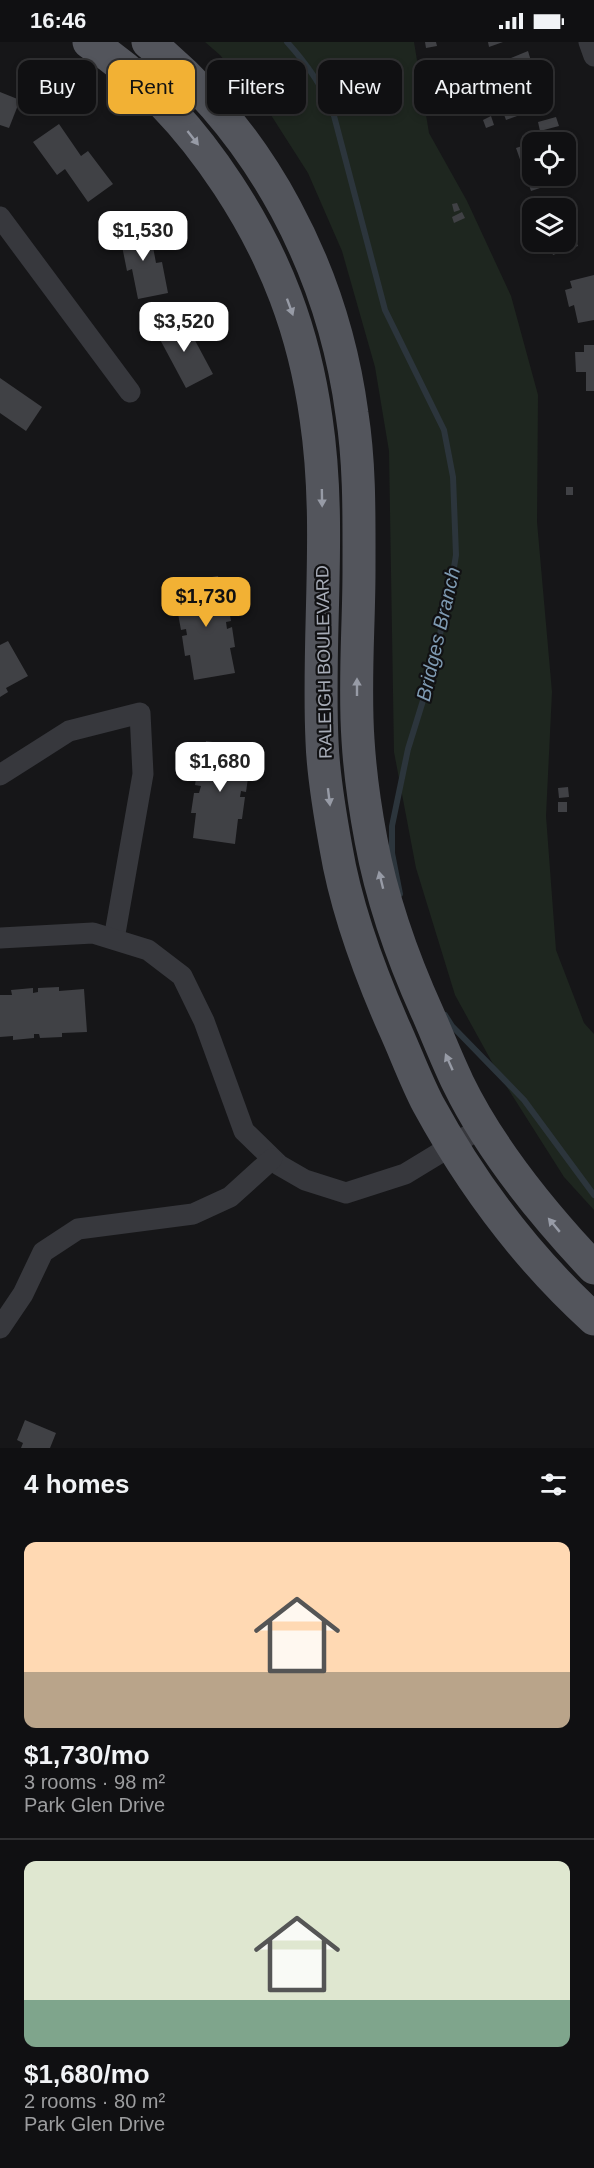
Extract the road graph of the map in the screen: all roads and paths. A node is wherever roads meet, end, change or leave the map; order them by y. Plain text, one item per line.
1 (89, 42) edge
2 (148, 42) edge
3 (589, 42) edge
4 (594, 56) edge
5 (0, 217) edge
6 (129, 393) dead end
7 (0, 775) edge
8 (0, 938) edge
9 (114, 939) junction
10 (484, 1126) junction
11 (453, 1146) junction
12 (272, 1159) junction
13 (594, 1268) edge
14 (594, 1319) edge
15 (0, 1328) edge

1 -> 11 main road, RALEIGH BOULEVARD
10 -> 2 main road, RALEIGH BOULEVARD
3 - 4 street
5 - 6 street
7 - 9 street
8 - 9 street
9 - 12 street
10 - 11 street
13 -> 10 main road, RALEIGH BOULEVARD
11 - 12 street
11 - 14 main road, RALEIGH BOULEVARD
12 - 15 street

